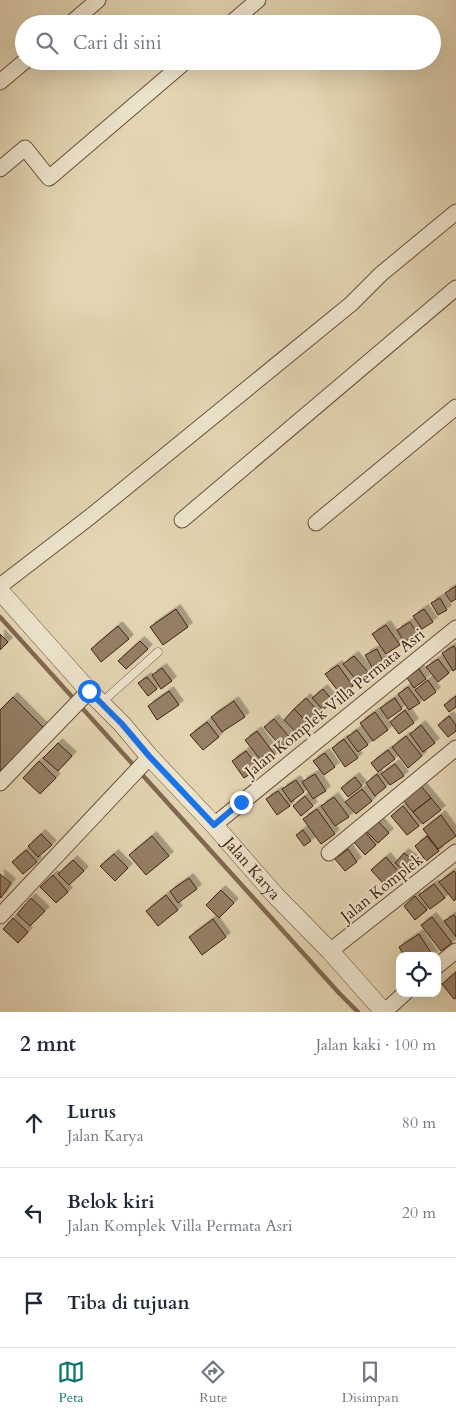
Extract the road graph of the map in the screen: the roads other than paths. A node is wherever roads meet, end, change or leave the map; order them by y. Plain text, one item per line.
1 (98, 0) edge
2 (258, 0) edge
3 (80, 15) edge
4 (240, 15) edge
5 (15, 69) edge
6 (175, 70) edge
7 (0, 82) edge
8 (0, 168) edge
9 (456, 212) edge
10 (456, 288) edge
11 (456, 407) edge
12 (182, 520) dead end
13 (316, 522) dead end
14 (2, 599) edge
15 (456, 628) edge
16 (158, 652) dead end
17 (91, 697) junction
18 (456, 748) edge
19 (146, 760) junction
20 (0, 784) edge
21 (214, 825) junction
22 (456, 852) edge
23 (330, 853) dead end
24 (0, 916) edge
25 (456, 950) edge
26 (330, 951) junction
27 (441, 963) edge
28 (401, 997) edge
29 (384, 1012) edge

1 - 3 street
2 - 4 street
5 - 7 street
6 - 8 street
9 - 14 street
10 - 12 street
11 - 13 street
14 - 17 street, Jalan Karya
15 - 21 street, Jalan Komplek Villa Permata Asri
16 - 17 lane
17 - 19 street, Jalan Karya
17 - 20 street
18 - 23 street
19 - 21 street, Jalan Karya
19 - 24 street
21 - 26 street, Jalan Karya
22 - 26 street, Jalan Komplek
25 - 27 street
26 - 29 street, Jalan Karya
28 - 29 street

